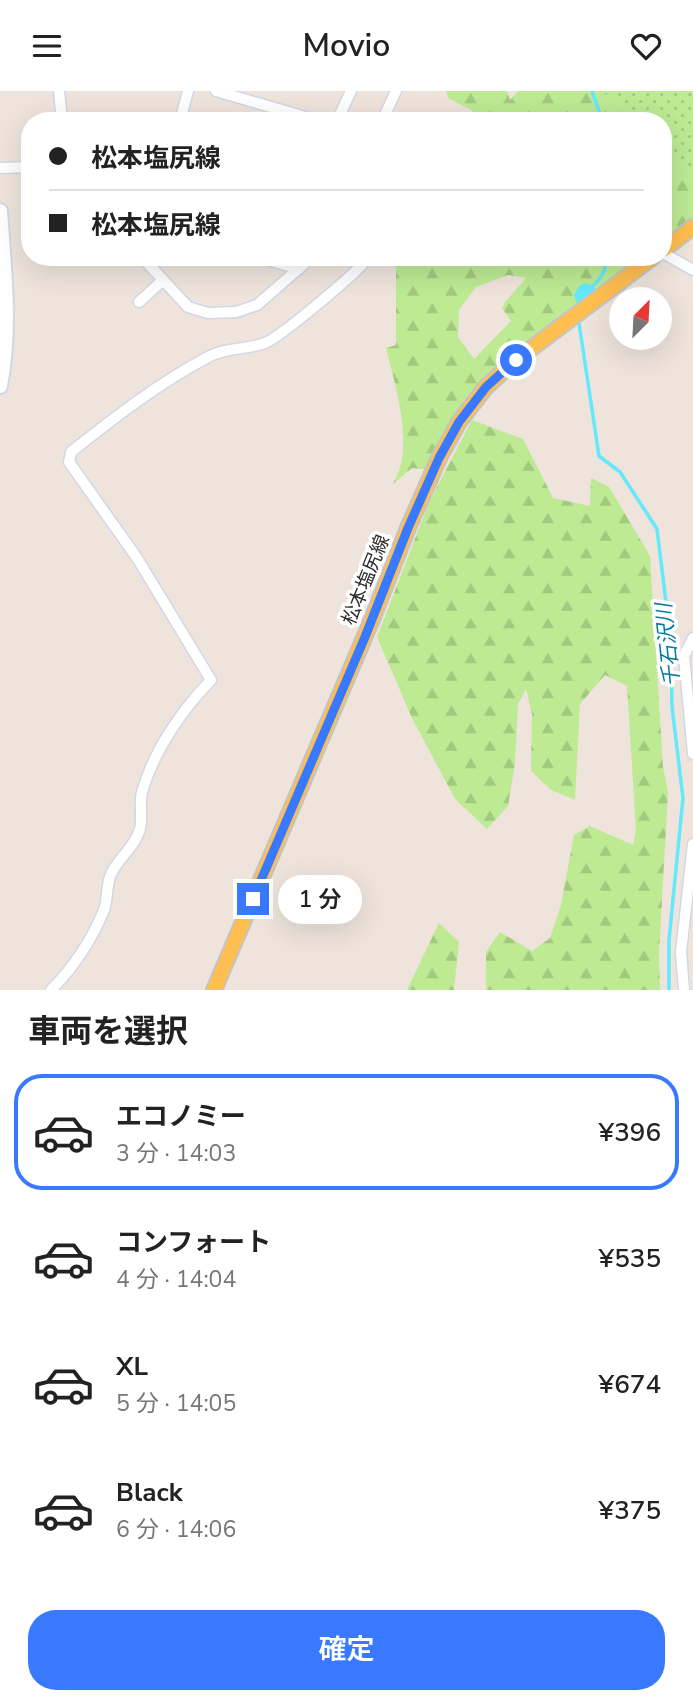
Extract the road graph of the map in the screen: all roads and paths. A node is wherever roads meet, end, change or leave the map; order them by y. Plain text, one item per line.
1 (60, 91) edge
2 (188, 91) edge
3 (215, 91) edge
4 (351, 91) edge
5 (396, 91) edge
6 (61, 112) edge
7 (182, 112) edge
8 (288, 112) edge
9 (341, 112) edge
10 (386, 112) edge
11 (21, 167) edge
12 (0, 168) edge
13 (0, 211) edge
14 (693, 227) edge
15 (672, 244) edge
16 (672, 257) edge
17 (150, 266) edge
18 (288, 266) edge
19 (302, 266) edge
20 (358, 266) edge
21 (641, 266) edge
22 (299, 269) junction
23 (693, 270) edge
24 (163, 280) junction
25 (139, 302) dead end
26 (0, 386) edge
27 (693, 638) edge
28 (689, 673) edge
29 (693, 754) edge
30 (693, 844) edge
31 (51, 990) edge
32 (214, 990) edge
33 (684, 990) edge

1 - 6 street
2 - 7 street
3 - 8 street
4 - 9 street
5 - 10 street
11 - 12 street
13 - 26 street
14 - 15 main road
16 - 23 street
17 - 24 street
18 - 22 street
19 - 22 street
20 - 31 street
21 - 32 main road, 松本塩尻線
22 - 24 street
24 - 25 street
27 - 28 street
28 - 29 street
30 - 33 street

